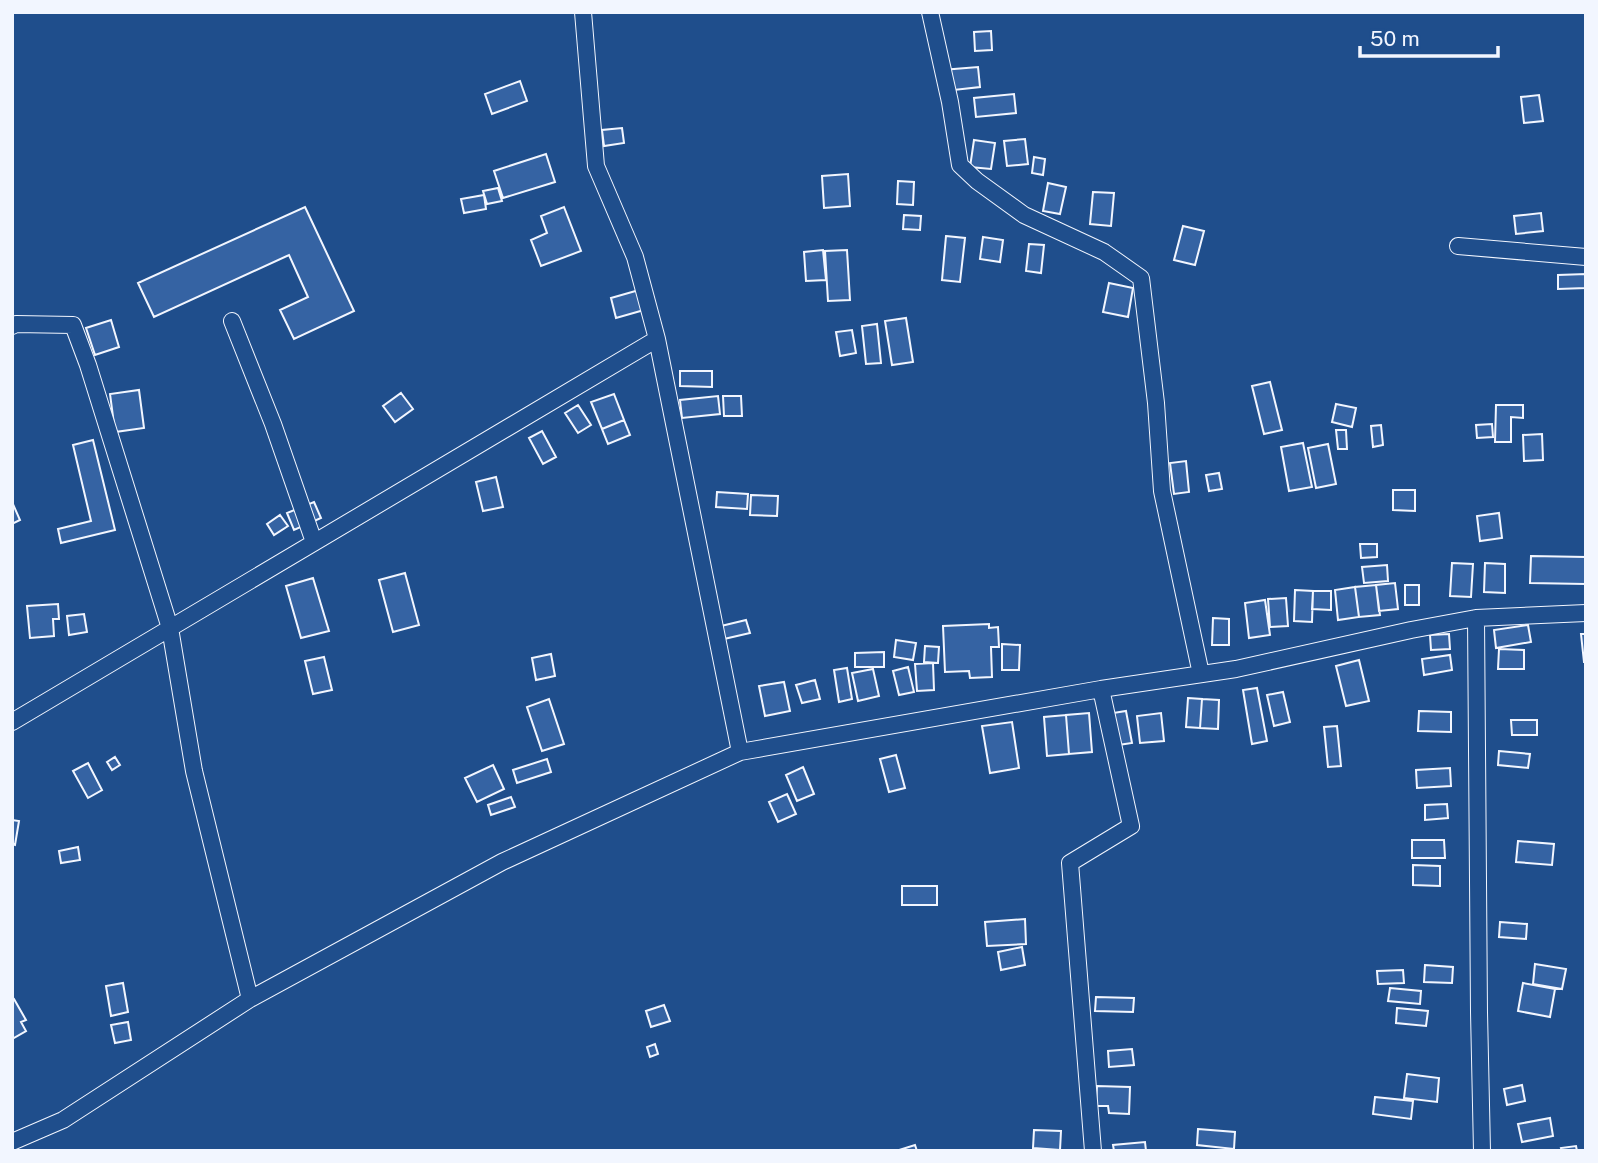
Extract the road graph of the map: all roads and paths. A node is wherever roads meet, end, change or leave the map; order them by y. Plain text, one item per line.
1 (583, 12) edge
2 (930, 12) edge
3 (1458, 246) dead end
4 (1586, 257) edge
5 (232, 321) dead end
6 (12, 326) edge
7 (657, 339) junction
8 (314, 542) junction
9 (1586, 613) edge
10 (1476, 618) junction
11 (170, 628) junction
12 (1201, 674) junction
13 (1101, 688) junction
14 (12, 722) edge
15 (740, 752) junction
16 (250, 999) junction
17 (12, 1142) edge
18 (1093, 1151) edge
19 (1482, 1151) edge

1 - 7 street
2 - 12 street
3 - 4 street
5 - 8 street
6 - 11 street
7 - 8 street
7 - 15 street
8 - 11 street
9 - 10 street
10 - 12 street
10 - 19 street
11 - 14 street
11 - 16 street
12 - 13 street
13 - 15 street
13 - 18 street
15 - 16 street
16 - 17 street

